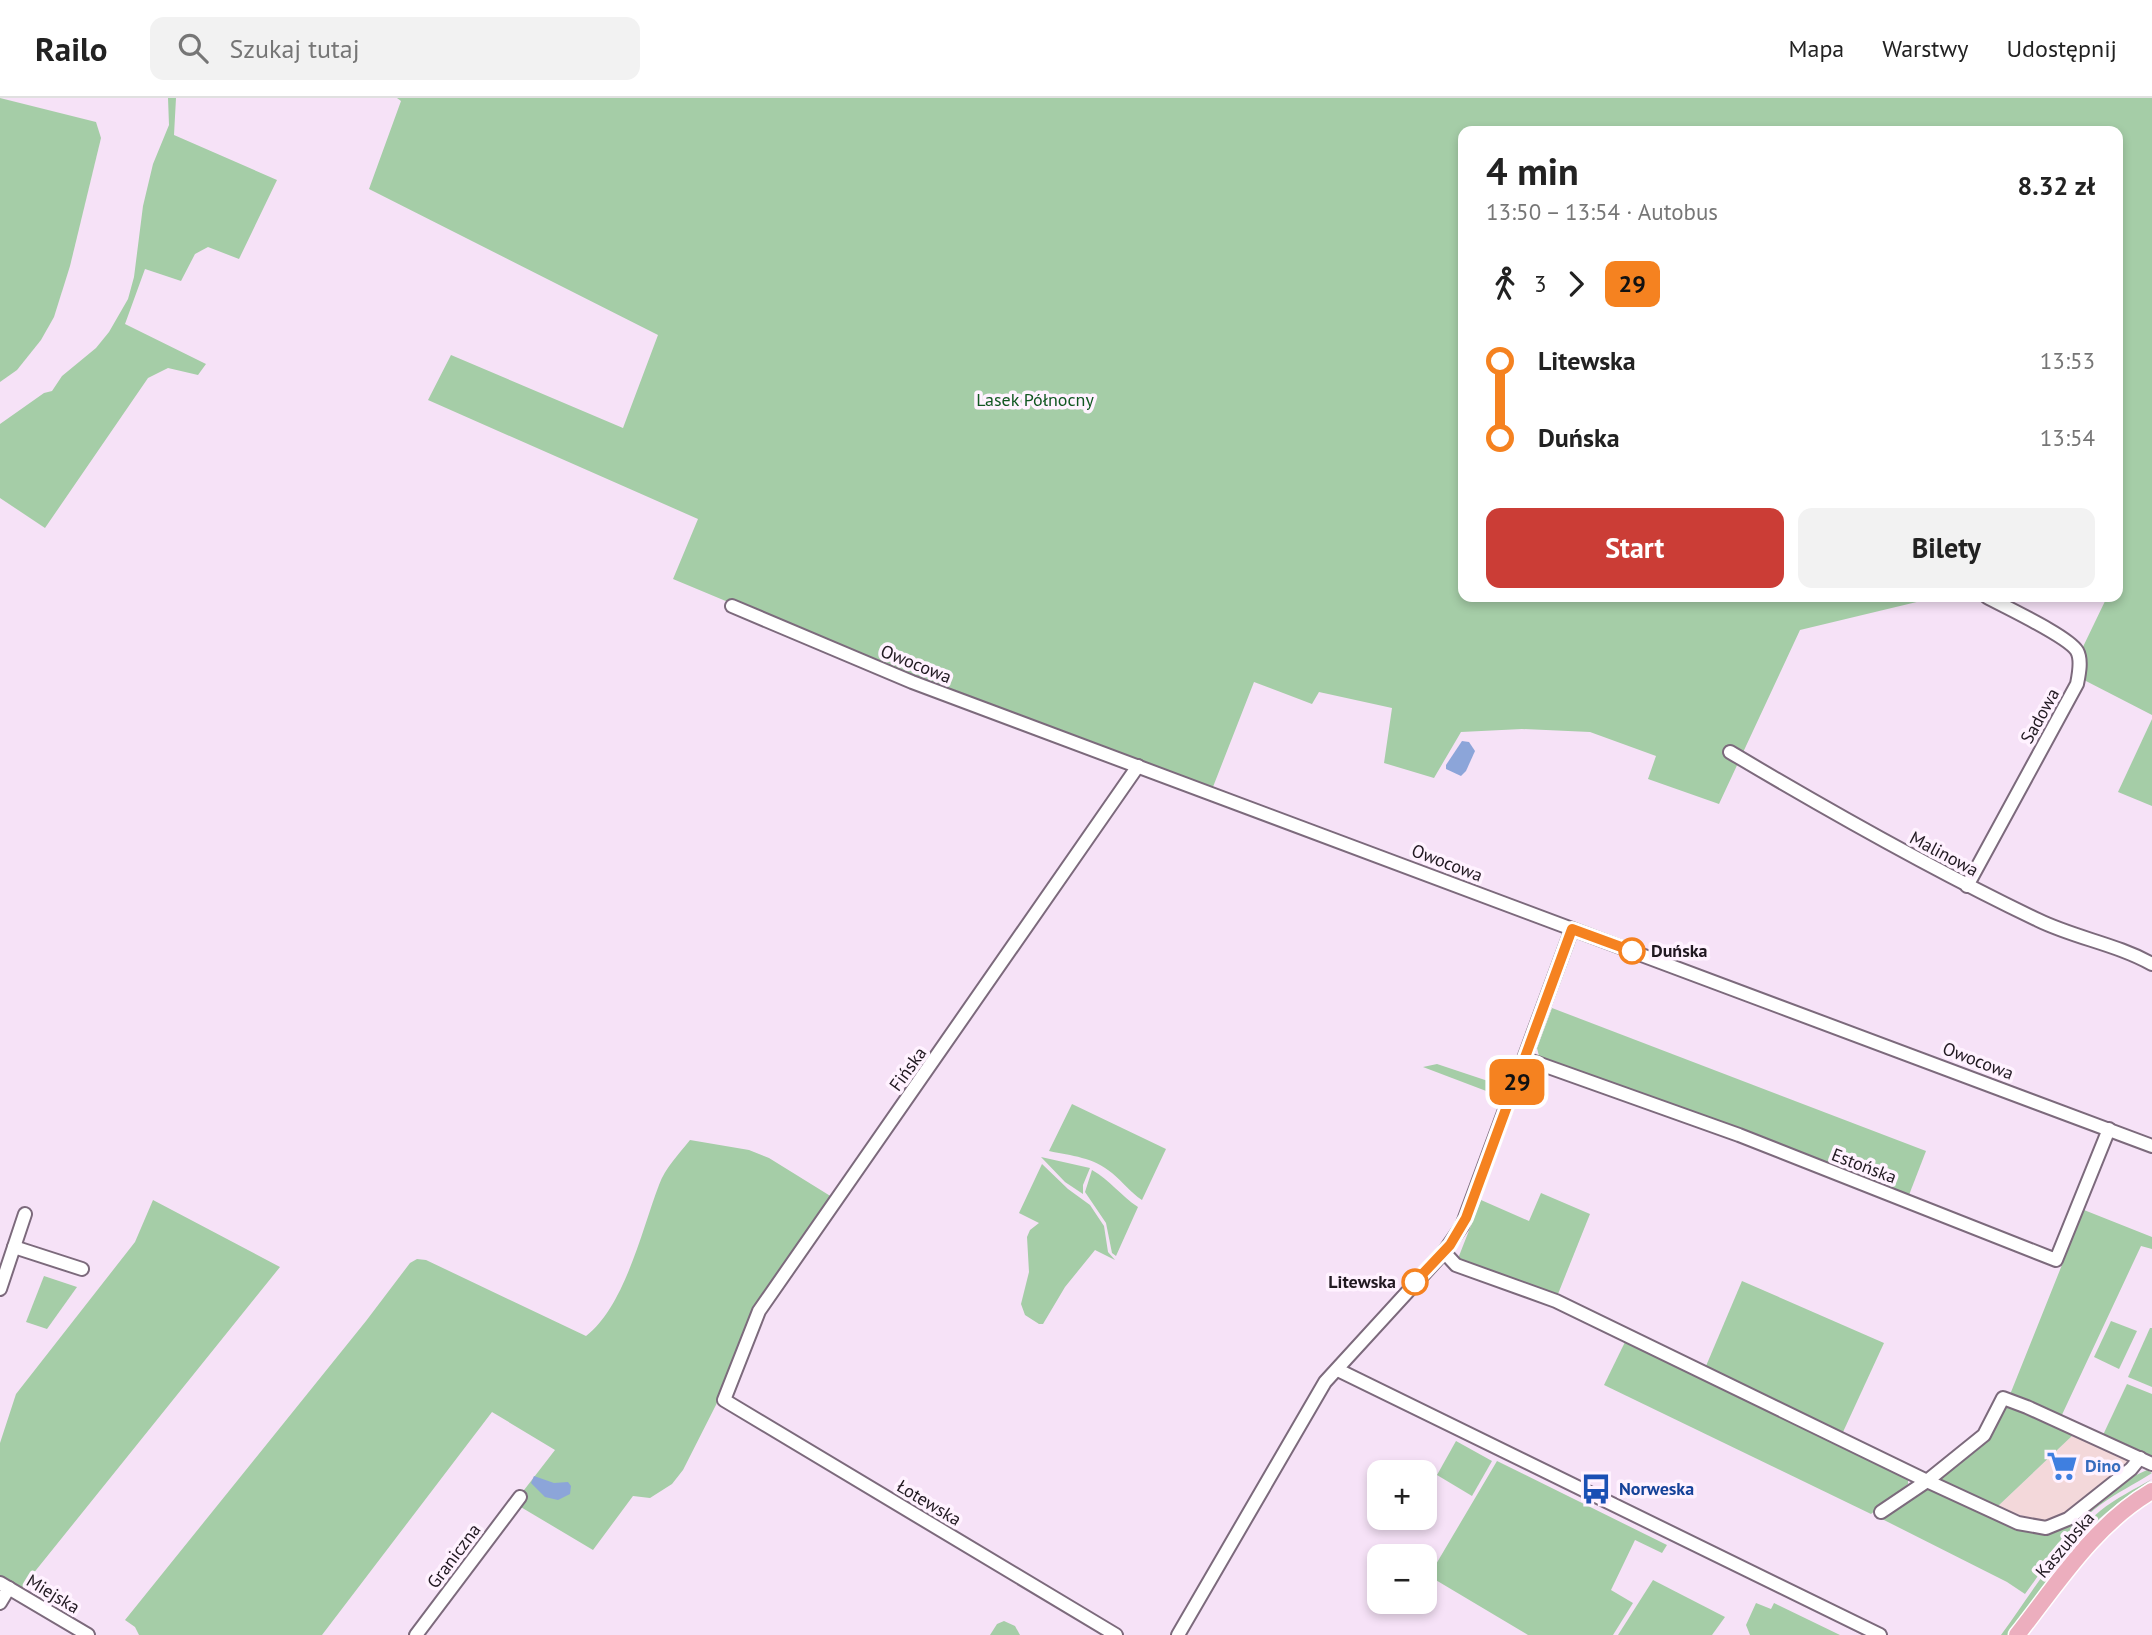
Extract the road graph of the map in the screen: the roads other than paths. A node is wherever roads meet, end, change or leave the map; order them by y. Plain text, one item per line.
1 (1996, 602) edge
2 (732, 606) dead end
3 (1730, 752) dead end
4 (1138, 766) junction
5 (1966, 886) junction
6 (1572, 929) junction
7 (2152, 964) edge
8 (1526, 1059) junction
9 (2109, 1129) junction
10 (2152, 1146) edge
11 (25, 1214) dead end
12 (14, 1247) junction
13 (1444, 1252) junction
14 (82, 1269) dead end
15 (0, 1289) edge
16 (1339, 1370) junction
17 (724, 1400) joint
18 (2146, 1461) edge
19 (1927, 1481) junction
20 (2152, 1491) edge
21 (520, 1497) dead end
22 (1881, 1512) dead end
23 (5, 1586) edge
24 (0, 1602) edge
25 (88, 1635) edge
26 (416, 1635) edge
27 (1116, 1635) edge
28 (1178, 1635) edge
29 (1880, 1635) edge
30 (2017, 1635) edge

1 - 5 street, Sadowa
2 - 4 street, Owocowa
3 - 5 street, Malinowa
4 - 6 street, Owocowa
4 - 17 street, Fińska
5 - 7 street, Malinowa
6 - 8 street
6 - 9 street, Owocowa
8 - 9 street, Estońska
8 - 13 street
9 - 10 street, Owocowa
11 - 12 street
12 - 14 street
12 - 15 street
13 - 16 street
13 - 19 street
16 - 28 street
16 - 29 street
17 - 27 street, Łotewska
18 - 19 street
18 - 19 street
19 - 22 street
20 - 30 main road, Kaszubska
21 - 26 street, Graniczna
23 - 24 street
23 - 25 street, Miejska

